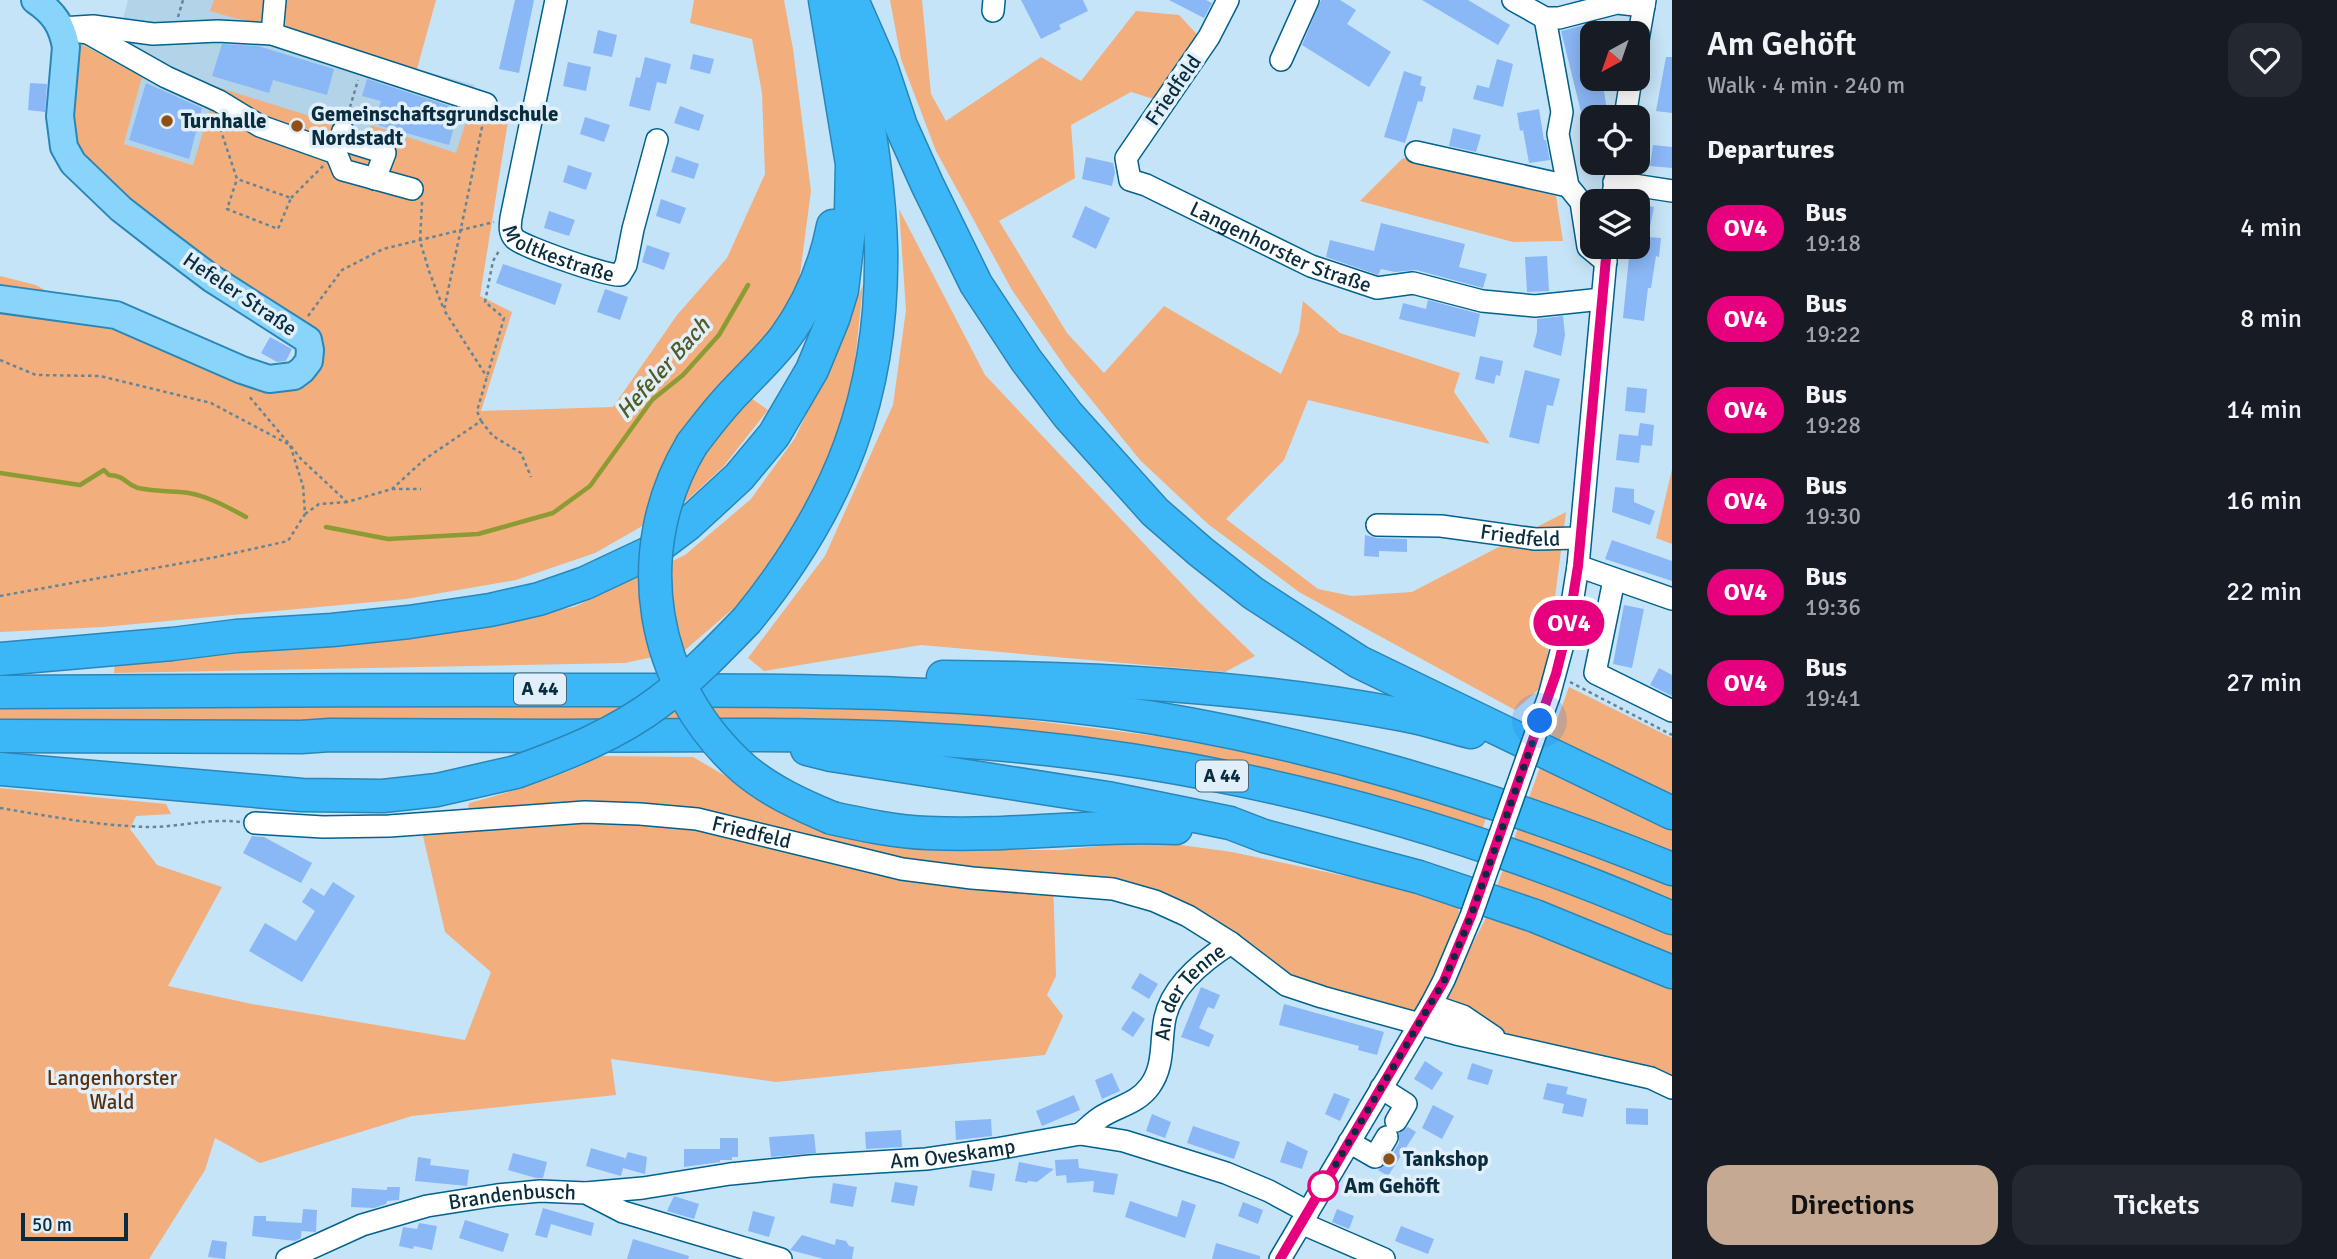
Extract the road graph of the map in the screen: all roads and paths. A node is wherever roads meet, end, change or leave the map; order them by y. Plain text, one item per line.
1 (35, 0) edge
2 (275, 0) edge
3 (556, 0) edge
4 (824, 0) edge
5 (851, 0) edge
6 (1228, 0) edge
7 (1308, 0) edge
8 (1513, 0) edge
9 (1645, 3) edge
10 (1545, 18) junction
11 (1642, 21) edge
12 (61, 28) junction
13 (272, 34) junction
14 (1281, 61) dead end
15 (363, 63) junction
16 (209, 96) junction
17 (841, 96) junction
18 (486, 104) dead end
19 (482, 127) dead end
20 (657, 140) dead end
21 (340, 141) junction
22 (1416, 152) dead end
23 (237, 178) junction
24 (1130, 180) joint
25 (1615, 182) edge
26 (1568, 186) junction
27 (412, 189) joint
28 (1672, 191) edge
29 (291, 198) junction
30 (1580, 201) edge
31 (510, 224) junction
32 (463, 228) junction
33 (420, 241) junction
34 (1606, 259) edge
35 (0, 299) edge
36 (1602, 299) junction
37 (444, 310) junction
38 (296, 331) junction
39 (0, 360) edge
40 (487, 377) junction
41 (247, 393) dead end
42 (481, 421) junction
43 (290, 444) junction
44 (531, 477) dead end
45 (392, 489) junction
46 (421, 489) dead end
47 (348, 502) junction
48 (305, 514) junction
49 (1377, 525) dead end
50 (1579, 538) junction
51 (1578, 566) junction
52 (1614, 580) junction
53 (0, 596) edge
54 (1672, 599) edge
55 (0, 659) edge
56 (1567, 680) dead end
57 (752, 690) junction
58 (0, 692) edge
59 (1672, 711) edge
60 (751, 734) junction
61 (1672, 735) edge
62 (0, 736) edge
63 (1578, 768) junction
64 (0, 769) edge
65 (0, 808) edge
66 (1672, 813) edge
67 (255, 823) joint
68 (1264, 836) junction
69 (1672, 869) edge
70 (1672, 918) edge
71 (1231, 943) junction
72 (1672, 972) edge
73 (1426, 1014) junction
74 (1672, 1088) edge
75 (1389, 1116) junction
76 (1080, 1134) junction
77 (1358, 1147) junction
78 (586, 1193) junction
79 (1304, 1217) junction
80 (287, 1259) edge
81 (781, 1259) edge
82 (1280, 1259) edge
83 (1384, 1259) edge

1 - 12 main road
2 - 13 street
3 - 31 street, Moltkestraße
4 - 17 highway
5 - 63 highway
5 - 64 highway, bridge
6 - 24 street, Friedfeld
7 - 14 street
8 - 10 street
9 - 10 street
9 - 11 street
10 - 26 street
12 - 13 street
12 - 16 street
12 - 38 main road, Hefeler Straße
13 - 15 street
15 - 18 street
15 - 21 path
16 - 21 street
16 - 23 path
17 - 55 highway
17 - 68 highway, bridge
19 - 32 path
20 - 31 street, Moltkestraße
21 - 27 street
21 - 29 path
22 - 26 street
23 - 29 path
23 - 29 path
24 - 36 street, Langenhorster Straße
25 - 28 street
26 - 30 street
27 - 33 path
31 - 32 path
31 - 40 path
32 - 33 path
32 - 37 path
33 - 37 path
33 - 38 path
34 - 36 street
35 - 38 main road, Hefeler Straße
36 - 50 street
37 - 40 path
39 - 43 path
40 - 42 path
41 - 43 path
42 - 44 path
42 - 45 path
43 - 47 path
43 - 48 path
45 - 46 path
45 - 47 path
47 - 48 path
48 - 53 path
49 - 50 street, Friedfeld
50 - 51 street
51 - 52 street
51 - 73 street, bridge
52 - 54 street
52 - 59 street
56 - 61 path
57 - 58 highway, A 44
57 - 63 highway
57 - 69 highway, A 44
60 - 62 highway, A 44
60 - 68 highway
60 - 70 highway, A 44
63 - 66 highway
65 - 67 path
67 - 71 street, Friedfeld
68 - 72 highway
71 - 73 street, An der Tenne
71 - 76 street, An der Tenne
73 - 74 street, An der Tenne
73 - 75 street
75 - 77 street
75 - 77 street
76 - 78 street, Am Oveskamp
76 - 79 street, Am Oveskamp
77 - 79 street
78 - 80 street, Brandenbusch
78 - 81 street, Brandenbusch
79 - 82 street
79 - 83 street

